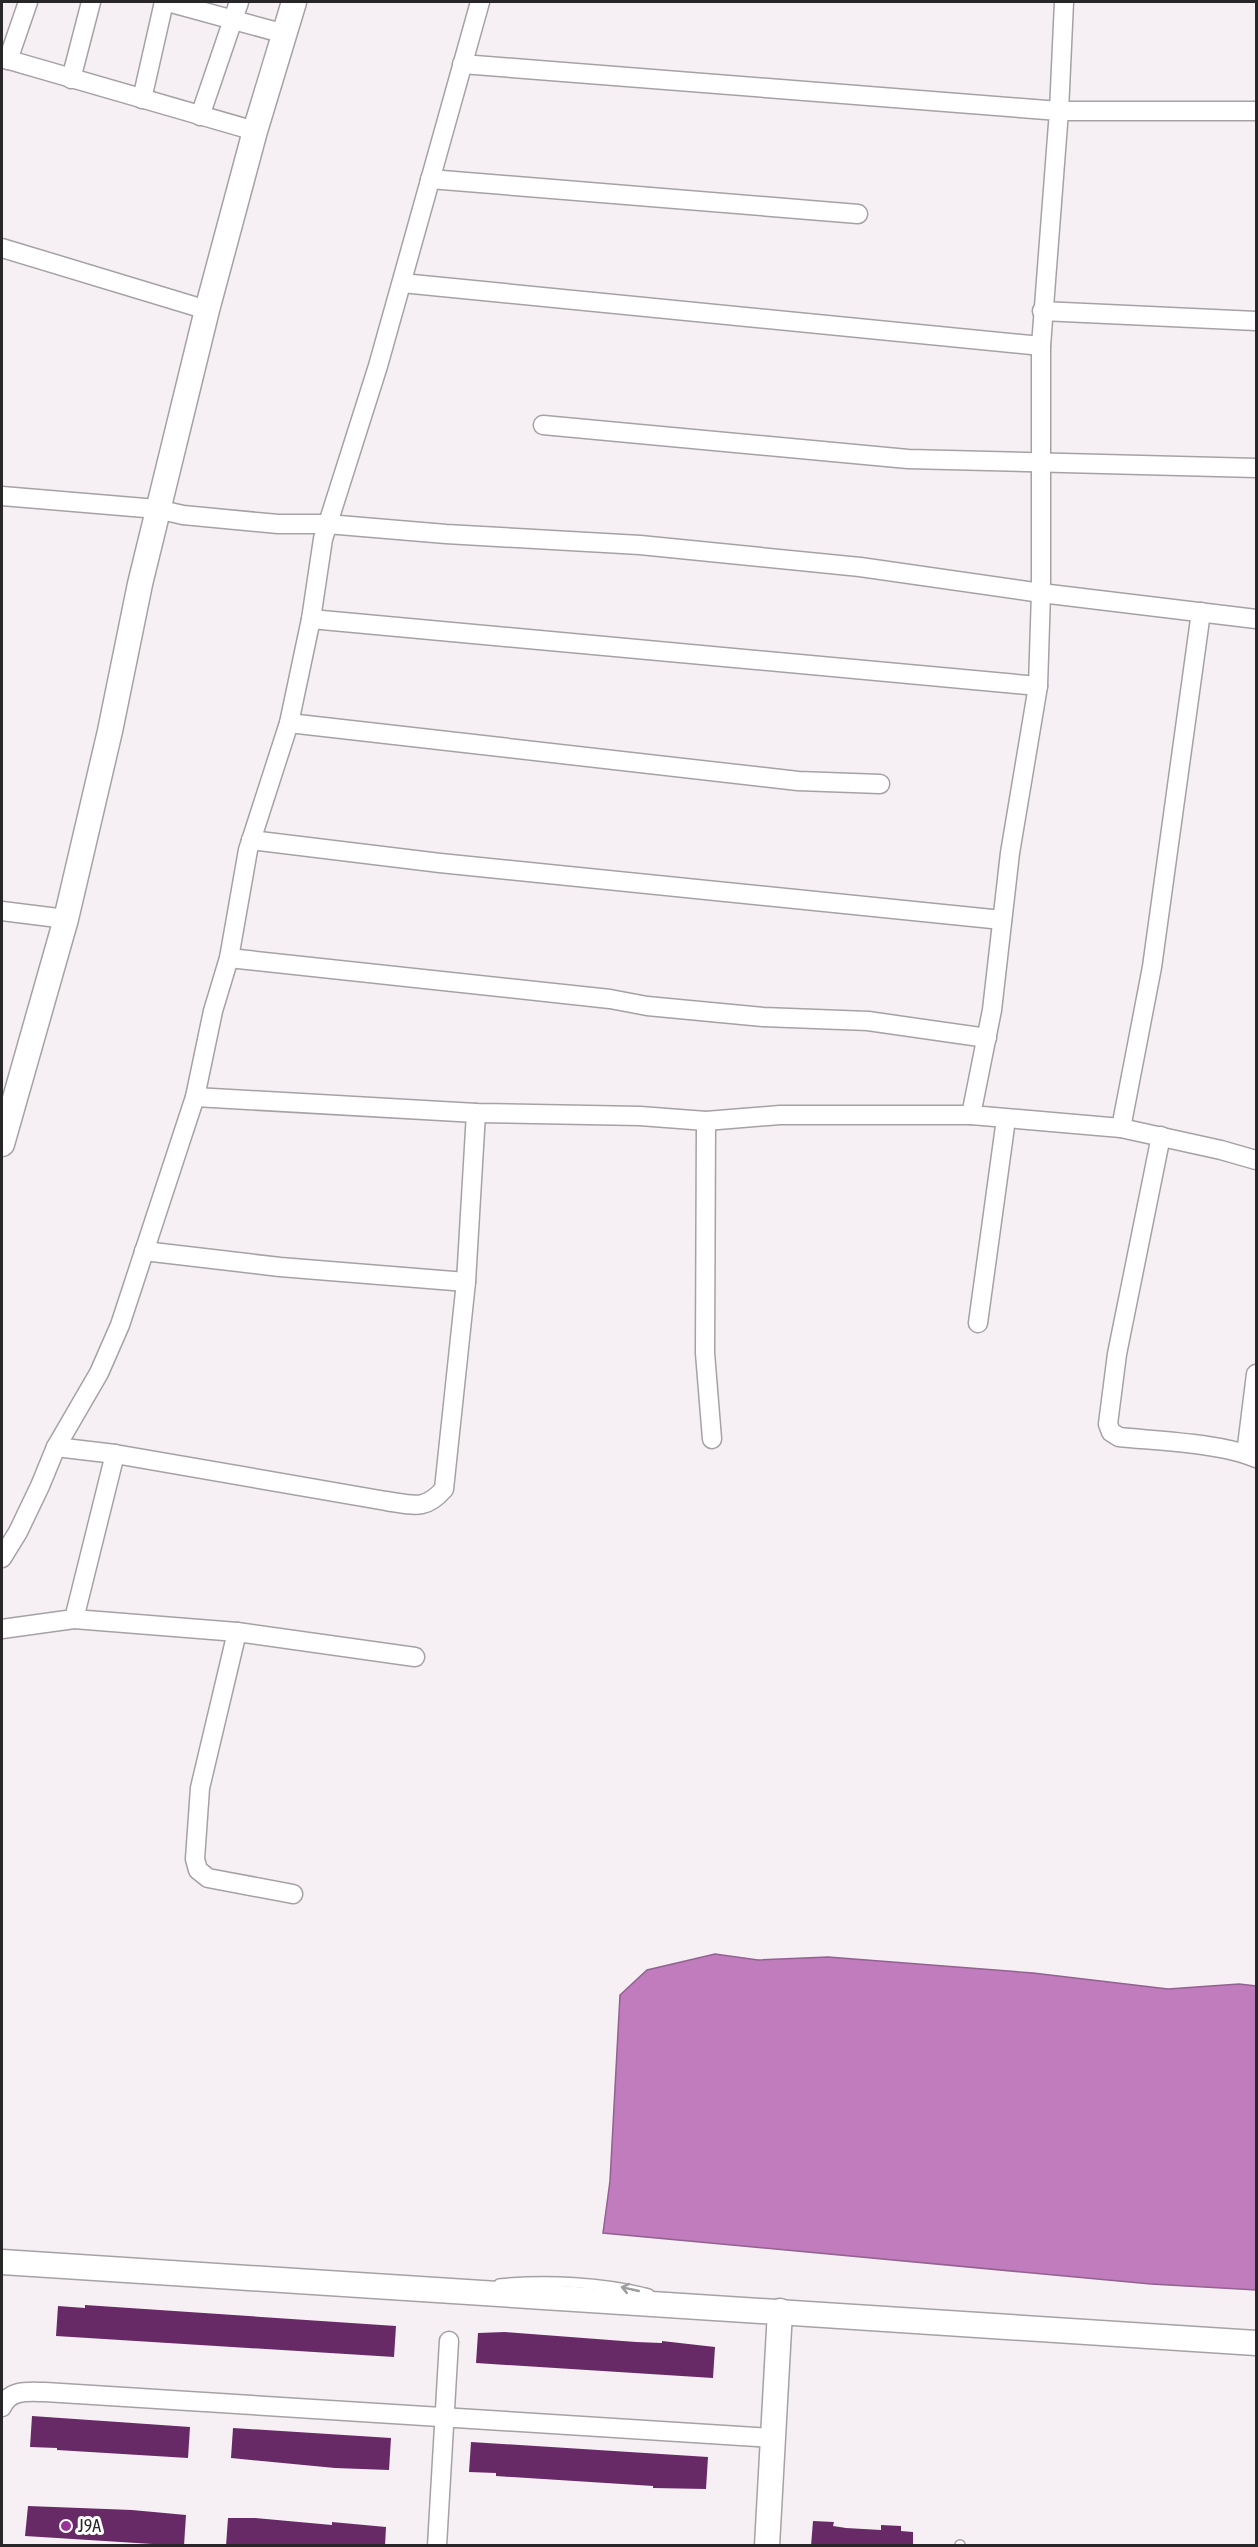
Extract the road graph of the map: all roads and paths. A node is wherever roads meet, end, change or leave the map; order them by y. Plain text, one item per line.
1 (28, 2) edge
2 (91, 2) edge
3 (166, 2) edge
4 (239, 2) edge
5 (294, 2) edge
6 (480, 2) edge
7 (1064, 2) edge
8 (232, 19) junction
9 (285, 34) junction
10 (5, 59) edge
11 (462, 64) junction
12 (72, 79) junction
13 (142, 99) junction
14 (1059, 111) junction
15 (1257, 111) edge
16 (200, 116) junction
17 (255, 131) junction
18 (430, 179) junction
19 (858, 214) dead end
20 (2, 248) edge
21 (402, 283) junction
22 (207, 310) junction
23 (1042, 311) junction
24 (1257, 321) edge
25 (1041, 346) junction
26 (543, 425) dead end
27 (1041, 462) junction
28 (1257, 468) edge
29 (2, 496) edge
30 (158, 509) junction
31 (327, 524) junction
32 (1041, 593) junction
33 (1201, 612) junction
34 (310, 619) junction
35 (1257, 619) edge
36 (1038, 686) junction
37 (289, 723) junction
38 (880, 784) dead end
39 (251, 840) junction
40 (2, 911) edge
41 (66, 919) junction
42 (1002, 920) junction
43 (229, 958) junction
44 (987, 1038) junction
45 (8, 1096) edge
46 (195, 1097) junction
47 (476, 1113) junction
48 (971, 1115) junction
49 (1006, 1119) junction
50 (706, 1121) junction
51 (1121, 1128) junction
52 (1161, 1136) junction
53 (2, 1144) edge
54 (1257, 1160) edge
55 (144, 1251) junction
56 (466, 1282) junction
57 (978, 1323) dead end
58 (1257, 1374) edge
59 (712, 1439) dead end
60 (56, 1447) junction
61 (115, 1455) junction
62 (1251, 1456) edge
63 (2, 1558) edge
64 (74, 1619) junction
65 (2, 1629) edge
66 (237, 1632) junction
67 (415, 1657) dead end
68 (293, 1894) dead end
69 (2, 2262) edge
70 (780, 2311) junction
71 (449, 2341) dead end
72 (1257, 2343) edge
73 (2, 2407) edge
74 (445, 2417) junction
75 (773, 2438) junction
76 (437, 2546) edge
77 (767, 2546) edge

1 - 10 street
2 - 12 street
3 - 8 street
3 - 13 street
4 - 8 street
5 - 9 street
6 - 11 street
7 - 14 street
8 - 9 street
8 - 16 street
9 - 17 street
10 - 12 street
11 - 14 street
11 - 18 street
12 - 13 street
13 - 16 street
14 - 15 street
14 - 23 street
16 - 17 street
17 - 22 street
18 - 19 street
18 - 21 street
20 - 22 street
21 - 25 street
21 - 31 street
22 - 30 street
23 - 24 street
23 - 25 street
25 - 27 street
26 - 27 street
27 - 28 street
27 - 32 street
29 - 30 street
30 - 31 street
30 - 41 street
31 - 32 street
31 - 34 street
32 - 33 street
32 - 36 street
33 - 35 street
33 - 51 street
34 - 36 street
34 - 37 street
36 - 42 street
37 - 38 street
37 - 39 street
39 - 42 street
39 - 43 street
40 - 41 street
41 - 45 street
42 - 44 street
43 - 44 street
43 - 46 street
44 - 48 street
45 - 53 street
46 - 47 street
46 - 55 street
47 - 50 street
47 - 56 street
48 - 49 street
48 - 50 street
49 - 51 street
49 - 57 street
50 - 59 street
51 - 52 street
52 - 54 street
52 - 62 street
55 - 56 street
55 - 60 street
56 - 61 street
58 - 62 street
60 - 61 street
60 - 63 street
61 - 64 street
64 - 65 street
64 - 66 street
66 - 67 street
66 - 68 street
69 - 70 street
70 - 72 street
70 - 75 street
71 - 74 street
73 - 74 street
74 - 75 street
74 - 76 street
75 - 77 street

